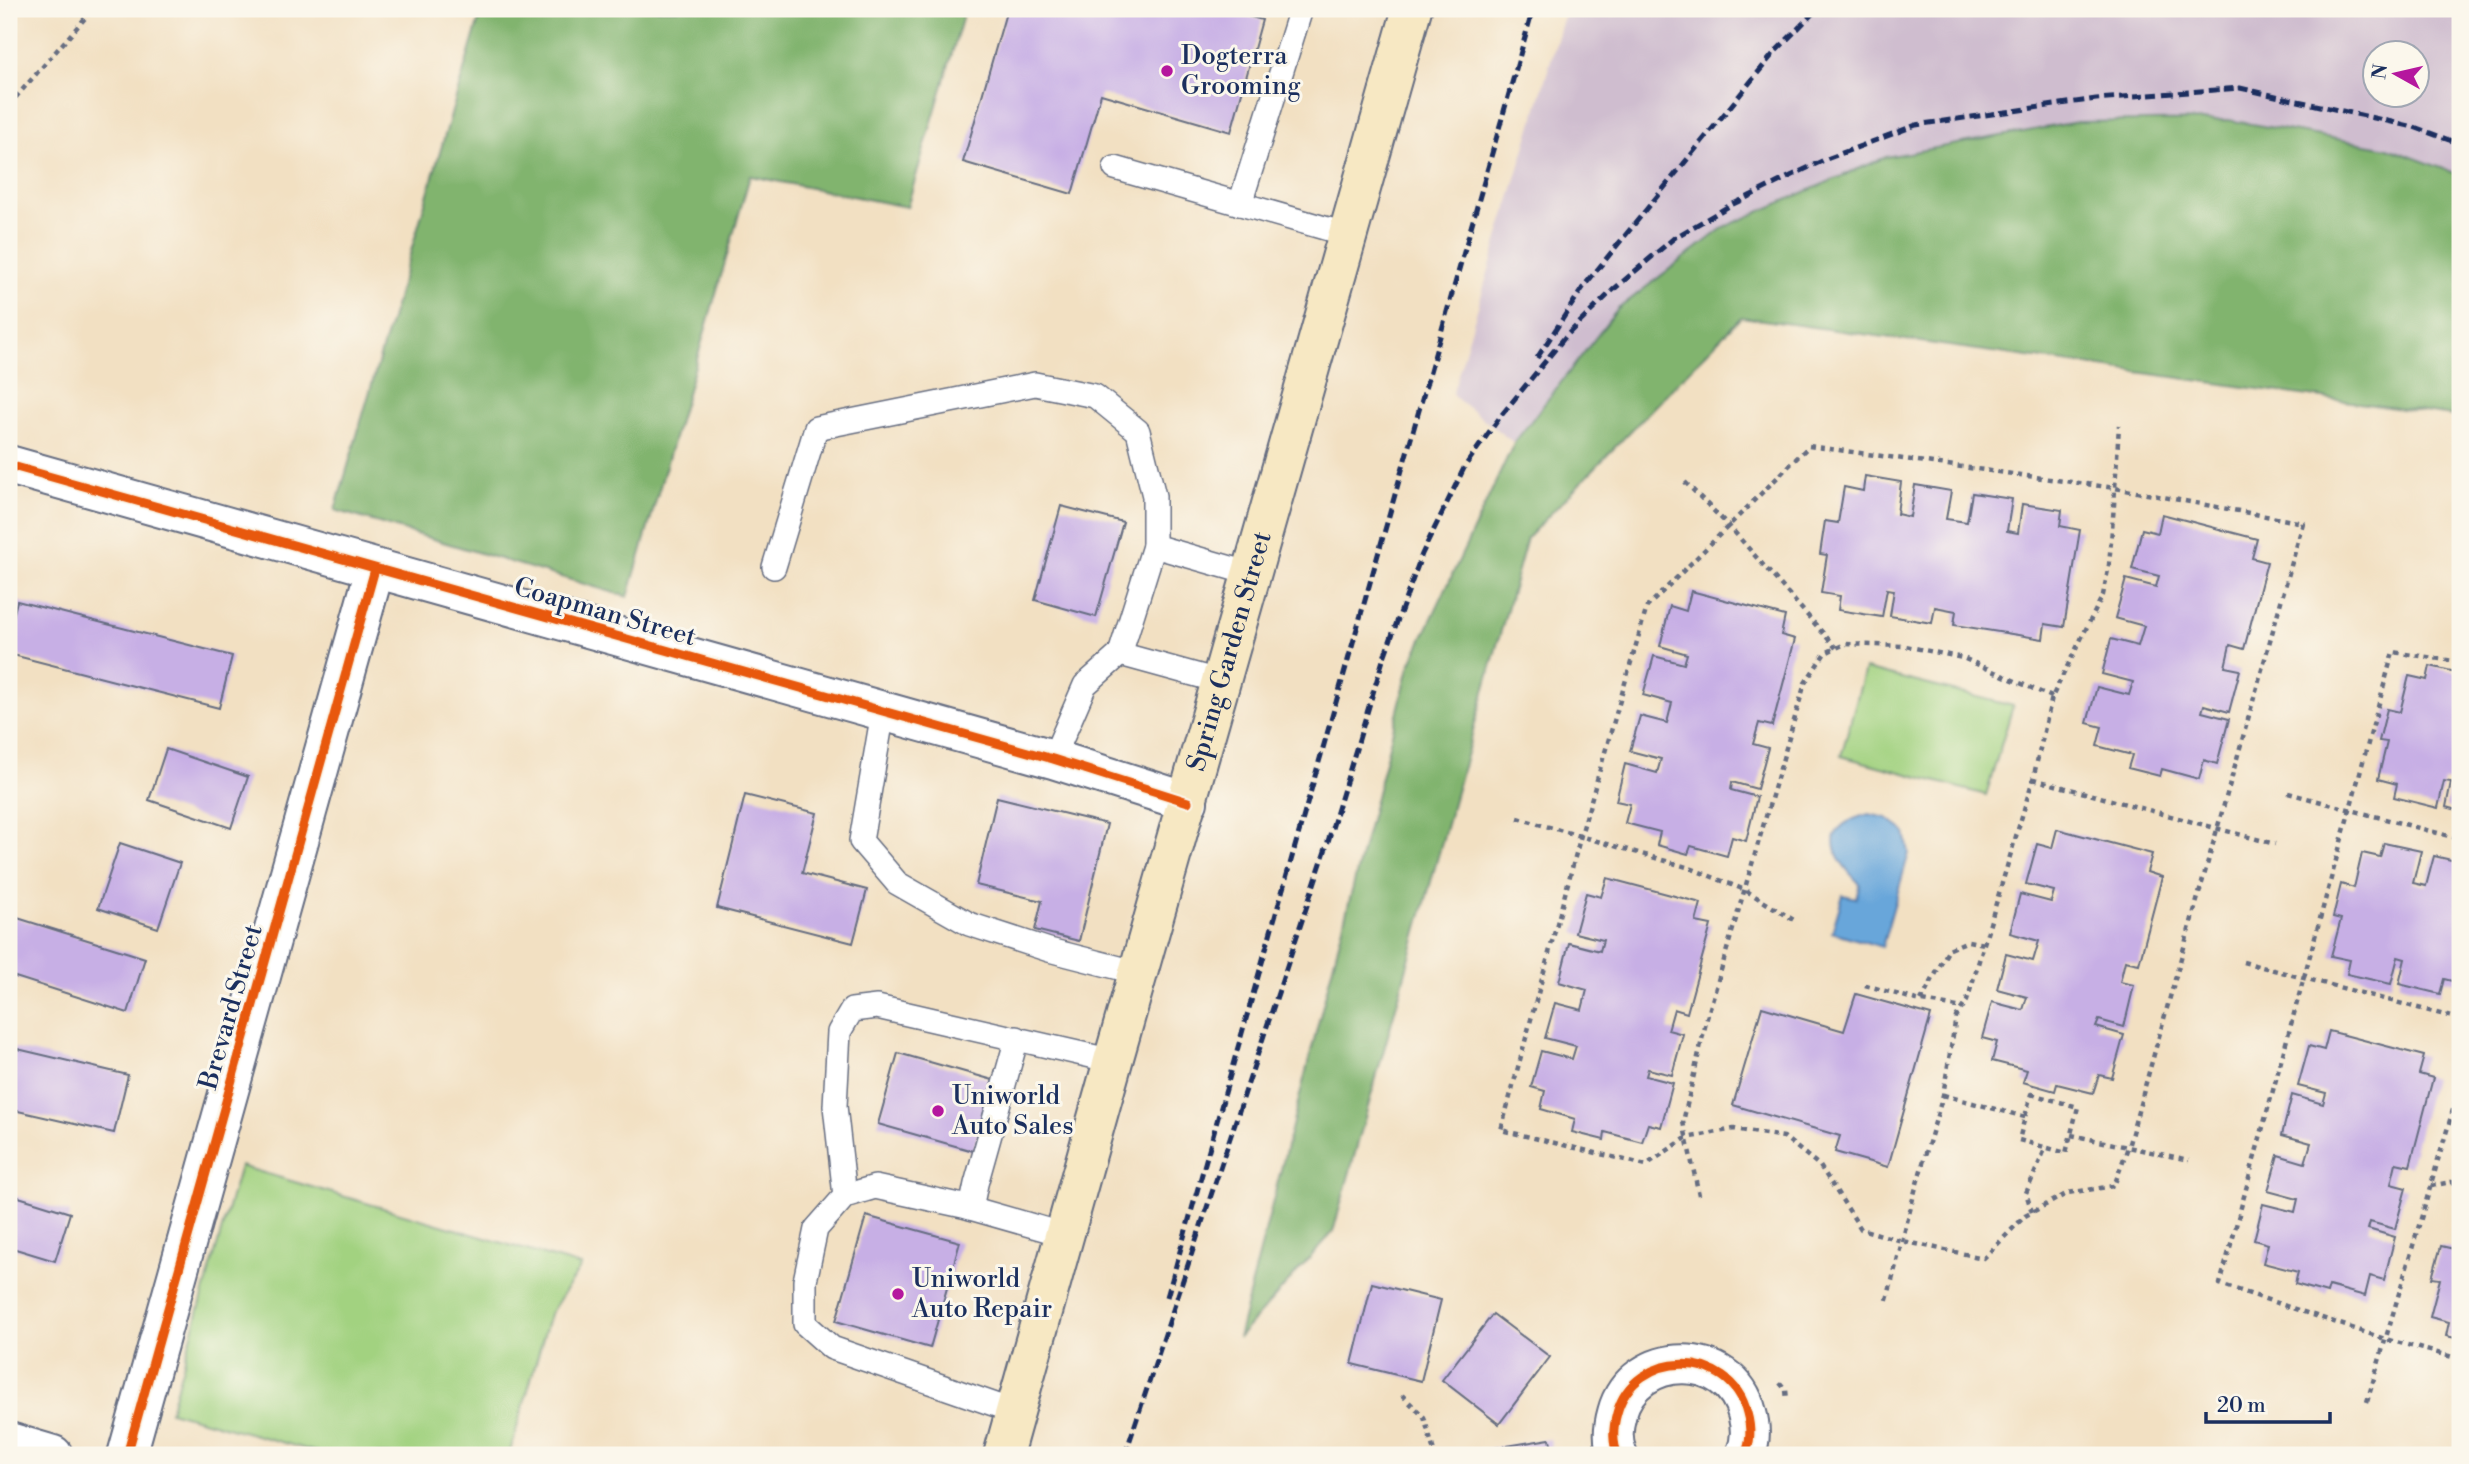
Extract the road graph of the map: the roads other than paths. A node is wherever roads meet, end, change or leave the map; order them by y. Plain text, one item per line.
1 (1301, 9) edge
2 (1412, 9) edge
3 (1115, 168) dead end
4 (1240, 204) junction
5 (1349, 235) junction
6 (9, 465) edge
7 (1154, 546) junction
8 (774, 567) dead end
9 (375, 569) junction
10 (1252, 574) junction
11 (1120, 654) junction
12 (1222, 682) junction
13 (883, 712) junction
14 (1053, 759) junction
15 (1188, 802) junction
16 (1139, 973) junction
17 (1017, 1038) junction
18 (1113, 1061) junction
19 (845, 1196) junction
20 (971, 1208) junction
21 (1065, 1235) junction
22 (1016, 1412) junction
23 (9, 1442) edge
24 (53, 1455) edge
25 (127, 1455) edge
26 (1003, 1455) edge
27 (1618, 1455) edge
28 (1745, 1455) edge

1 - 4 lane
2 - 5 main road, Spring Garden Street
3 - 4 lane
4 - 5 lane
5 - 10 main road, Spring Garden Street
6 - 9 street, Coapman Street
7 - 8 lane
7 - 10 lane
7 - 11 lane
9 - 13 street, Coapman Street
9 - 25 street, Brevard Street
10 - 12 main road, Spring Garden Street
11 - 12 lane
11 - 14 lane
12 - 15 main road, Spring Garden Street
13 - 14 street, Coapman Street
13 - 16 lane
14 - 15 street, Coapman Street
15 - 16 main road, Spring Garden Street
16 - 18 main road, Spring Garden Street
17 - 18 lane
17 - 19 lane
17 - 20 lane
18 - 21 main road, Spring Garden Street
19 - 20 lane
19 - 22 lane
20 - 21 lane
21 - 22 main road, Spring Garden Street
22 - 26 main road, Spring Garden Street
23 - 24 street
27 - 28 street

